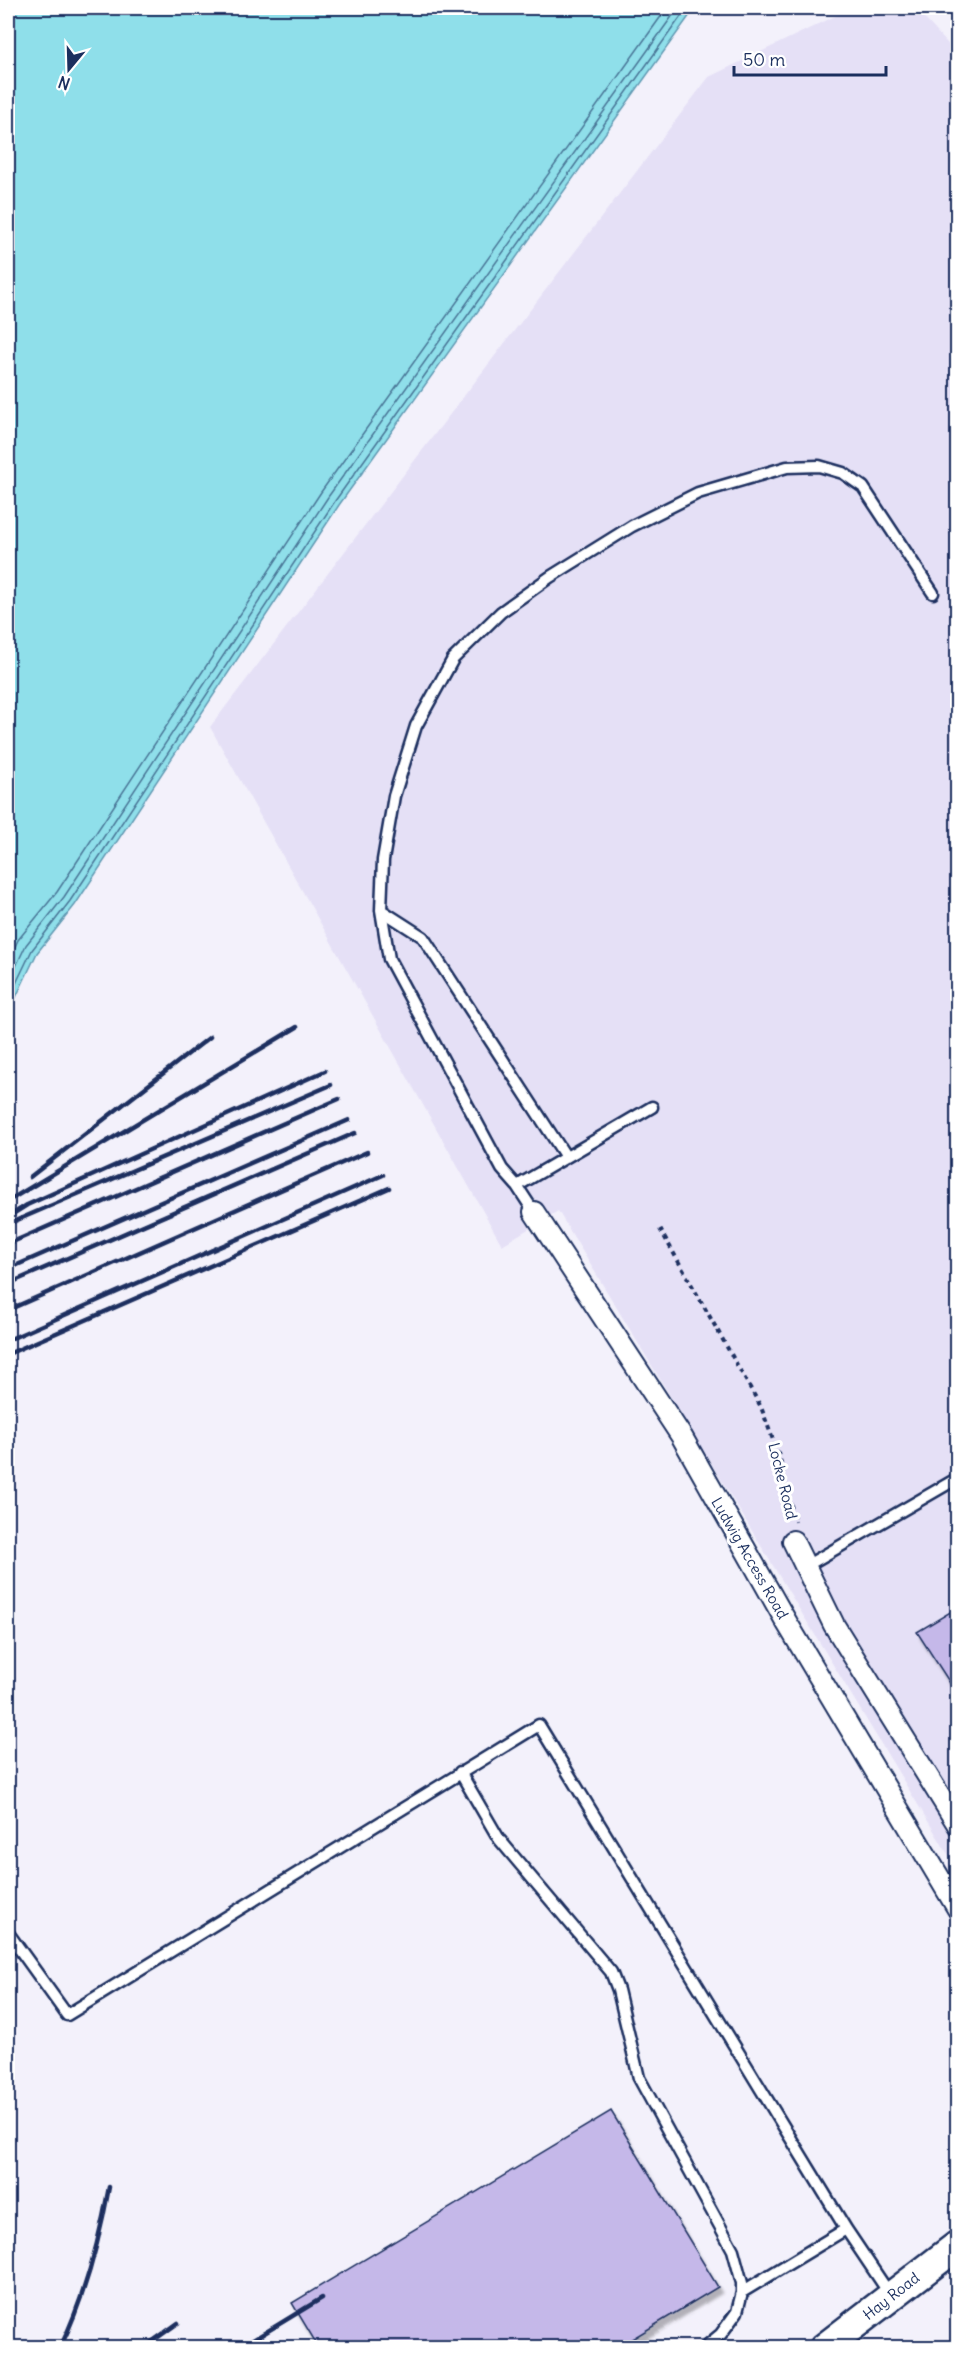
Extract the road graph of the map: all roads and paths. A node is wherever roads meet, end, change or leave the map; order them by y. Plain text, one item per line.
1 (933, 593) dead end
2 (381, 910) junction
3 (652, 1107) dead end
4 (566, 1157) junction
5 (517, 1186) junction
6 (534, 1212) joint
7 (660, 1229) dead end
8 (957, 1478) edge
9 (793, 1541) joint
10 (806, 1566) junction
11 (460, 1772) junction
12 (957, 1825) edge
13 (957, 1910) edge
14 (8, 1934) edge
15 (846, 2229) junction
16 (957, 2245) edge
17 (742, 2292) junction
18 (891, 2296) junction
19 (704, 2348) edge
20 (824, 2348) edge

1 - 2 lane
2 - 4 lane
2 - 5 lane
3 - 4 lane
4 - 5 lane
5 - 6 lane
6 - 13 street, Ludwig Access Road
7 - 9 path, Locke Road
8 - 10 lane
9 - 10 street, Locke Road
10 - 12 street, Locke Road
11 - 14 lane
11 - 15 lane
11 - 17 lane
15 - 17 lane
15 - 18 lane
16 - 18 main road, Hay Road
17 - 19 lane
18 - 20 main road, Hay Road

